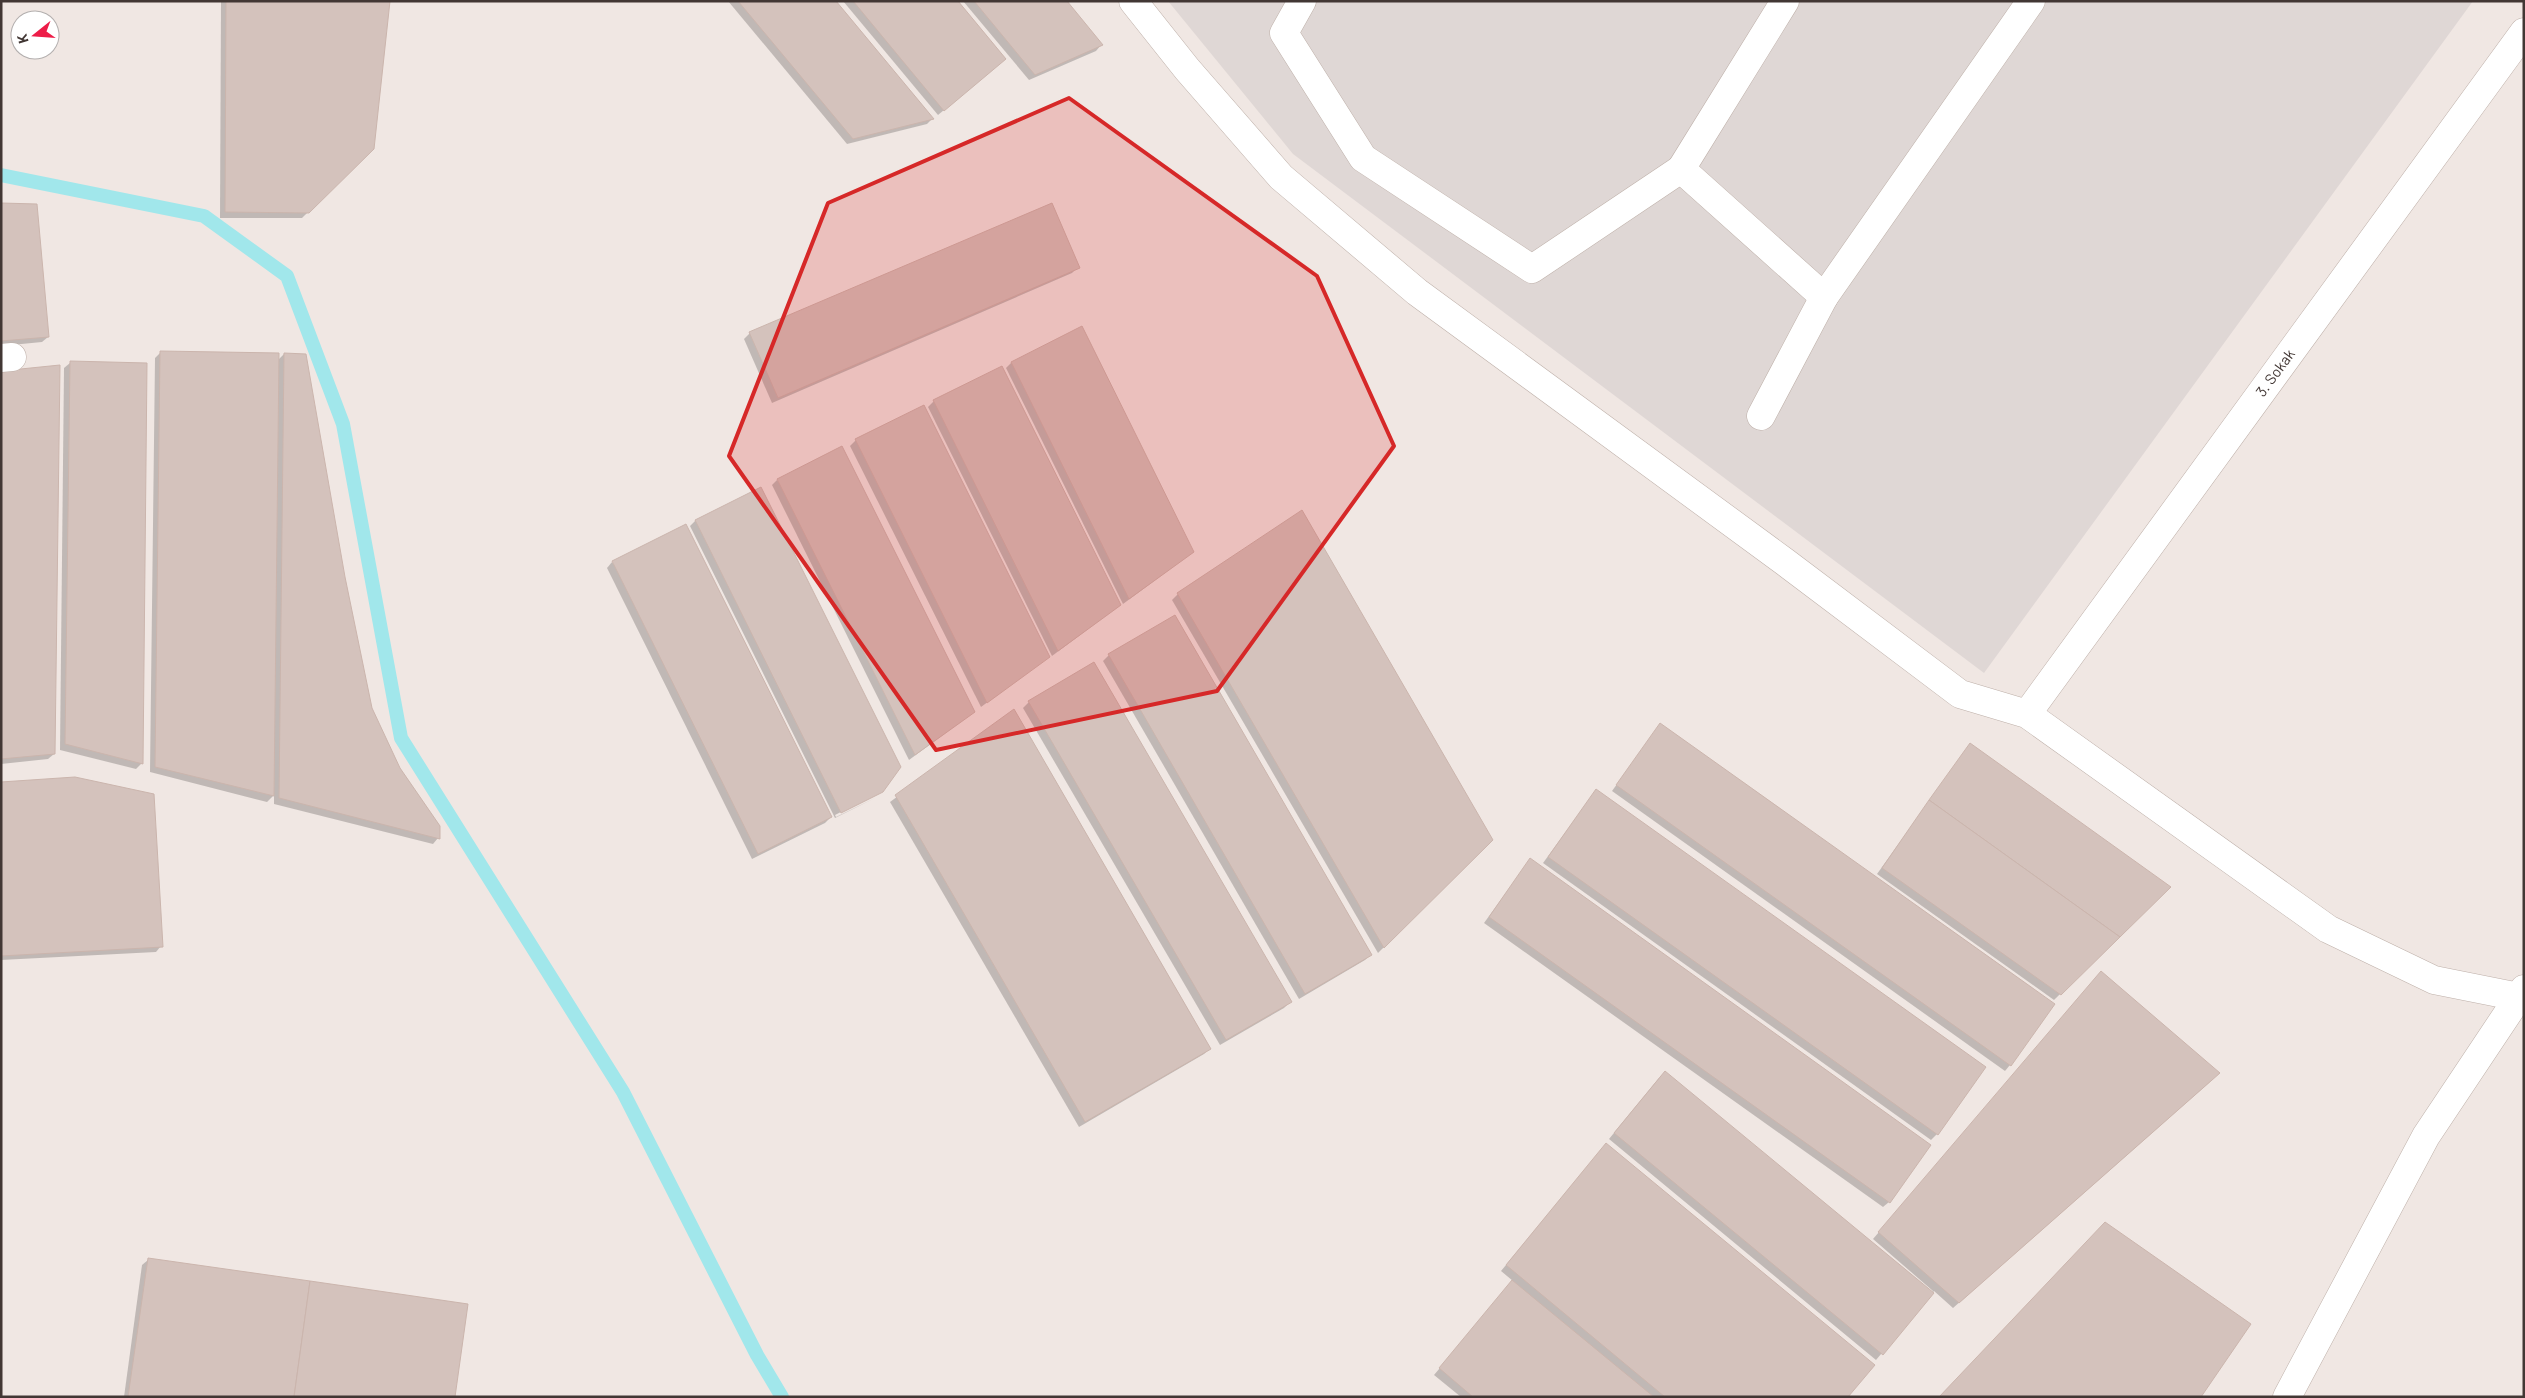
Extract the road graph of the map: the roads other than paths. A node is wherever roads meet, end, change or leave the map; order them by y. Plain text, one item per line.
1 (1133, 1) edge
2 (1302, 1) edge
3 (1785, 1) edge
4 (2031, 1) edge
5 (2524, 32) edge
6 (1681, 169) junction
7 (1824, 297) junction
8 (1761, 416) dead end
9 (2027, 714) junction
10 (2522, 996) edge
11 (2287, 1397) edge

1 - 9 street
2 - 6 street
3 - 6 street
4 - 7 street
5 - 9 street, 3. Sokak
6 - 7 street
7 - 8 street
9 - 10 street
10 - 11 street

